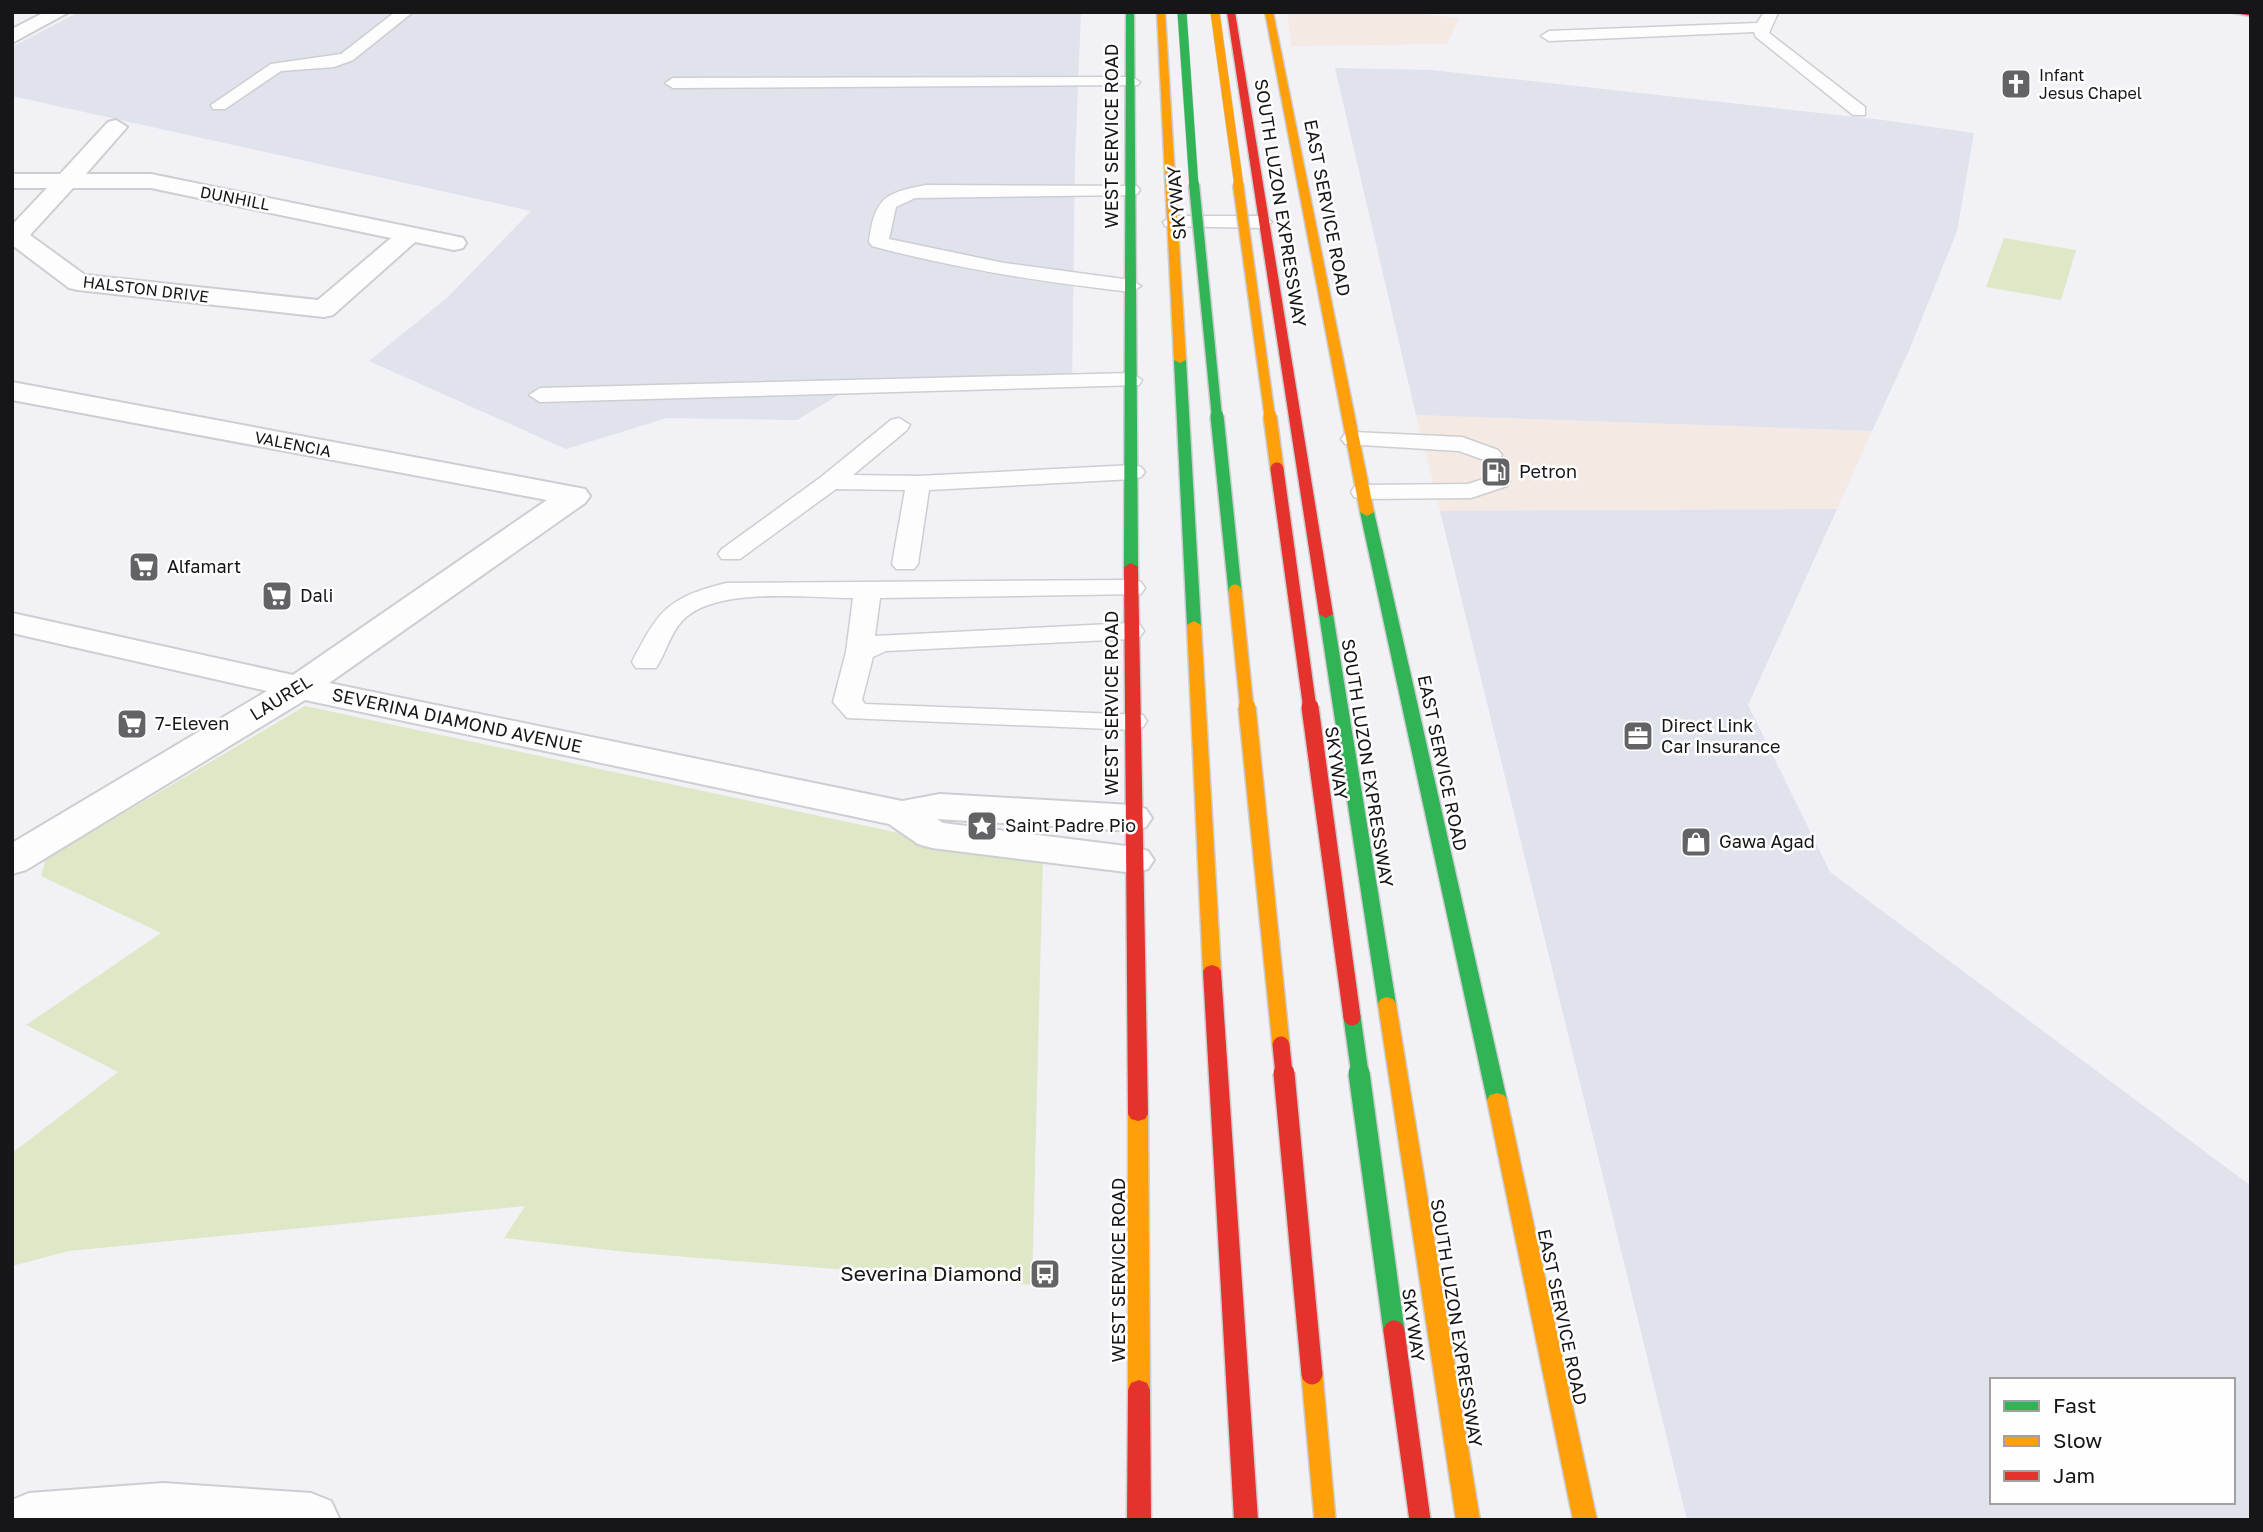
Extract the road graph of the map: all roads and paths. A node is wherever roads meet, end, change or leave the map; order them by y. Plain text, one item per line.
1 (60, 12) edge
2 (406, 12) edge
3 (1130, 12) edge
4 (1161, 12) edge
5 (1182, 12) edge
6 (1215, 12) edge
7 (1231, 12) edge
8 (1269, 12) edge
9 (1771, 12) edge
10 (2233, 12) edge
11 (2251, 14) edge
12 (1762, 27) junction
13 (1549, 36) dead end
14 (12, 37) edge
15 (673, 83) dead end
16 (1132, 90) junction
17 (1054, 99) dead end
18 (219, 105) dead end
19 (1859, 111) dead end
20 (116, 127) dead end
21 (12, 181) edge
22 (66, 181) junction
23 (1131, 190) junction
24 (1171, 222) junction
25 (1263, 222) junction
26 (410, 234) junction
27 (454, 243) dead end
28 (1131, 286) junction
29 (1131, 380) junction
30 (12, 391) edge
31 (540, 395) dead end
32 (899, 425) dead end
33 (1353, 439) junction
34 (1490, 455) dead end
35 (1133, 472) junction
36 (1498, 481) dead end
37 (830, 482) junction
38 (918, 483) junction
39 (1363, 492) junction
40 (573, 496) joint
41 (731, 554) dead end
42 (905, 564) dead end
43 (1132, 588) junction
44 (867, 592) junction
45 (12, 623) edge
46 (1130, 631) junction
47 (860, 652) junction
48 (646, 662) dead end
49 (300, 687) junction
50 (1133, 721) junction
51 (902, 814) junction
52 (1132, 818) junction
53 (1134, 860) junction
54 (12, 861) edge
55 (29, 1520) edge
56 (311, 1520) edge
57 (1139, 1520) edge
58 (1246, 1520) edge
59 (1325, 1520) edge
60 (1420, 1520) edge
61 (1468, 1520) edge
62 (1585, 1520) edge

1 - 14 street
2 - 18 lane
3 - 16 main road, WEST SERVICE ROAD
4 - 24 main road
5 - 59 main road, SKYWAY, bridge
6 - 60 main road, SKYWAY, bridge
7 - 25 main road, SOUTH LUZON EXPRESSWAY
8 - 33 main road, EAST SERVICE ROAD
9 - 12 lane
10 - 11 main road
12 - 13 lane
12 - 19 lane
15 - 16 lane
16 - 17 lane
16 - 23 main road, WEST SERVICE ROAD
20 - 22 street, HALSTON DRIVE
21 - 22 street, DUNHILL
22 - 26 street, DUNHILL
22 - 26 street, HALSTON DRIVE
23 - 28 main road, WEST SERVICE ROAD
23 - 28 lane
24 - 25 lane
24 - 58 main road
25 - 61 main road, SOUTH LUZON EXPRESSWAY
26 - 27 street, DUNHILL
28 - 29 main road, WEST SERVICE ROAD
29 - 31 lane
29 - 35 main road, WEST SERVICE ROAD
30 - 40 street, VALENCIA
32 - 37 lane
33 - 34 lane
33 - 39 main road, EAST SERVICE ROAD
35 - 38 lane
35 - 43 main road, WEST SERVICE ROAD
36 - 39 lane
37 - 38 lane
37 - 41 lane
38 - 42 lane
39 - 62 main road, EAST SERVICE ROAD
40 - 49 street, LAUREL
43 - 44 lane
43 - 46 main road, WEST SERVICE ROAD
44 - 47 lane
44 - 48 lane
45 - 49 street, SEVERINA DIAMOND AVENUE
46 - 47 lane
46 - 50 main road, WEST SERVICE ROAD
47 - 50 lane
49 - 51 street, SEVERINA DIAMOND AVENUE
49 - 54 street, LAUREL
50 - 52 main road, WEST SERVICE ROAD
51 - 52 street, SEVERINA DIAMOND AVENUE
51 - 53 street, SEVERINA DIAMOND AVENUE
52 - 53 main road, WEST SERVICE ROAD
53 - 57 main road, WEST SERVICE ROAD
55 - 56 street

